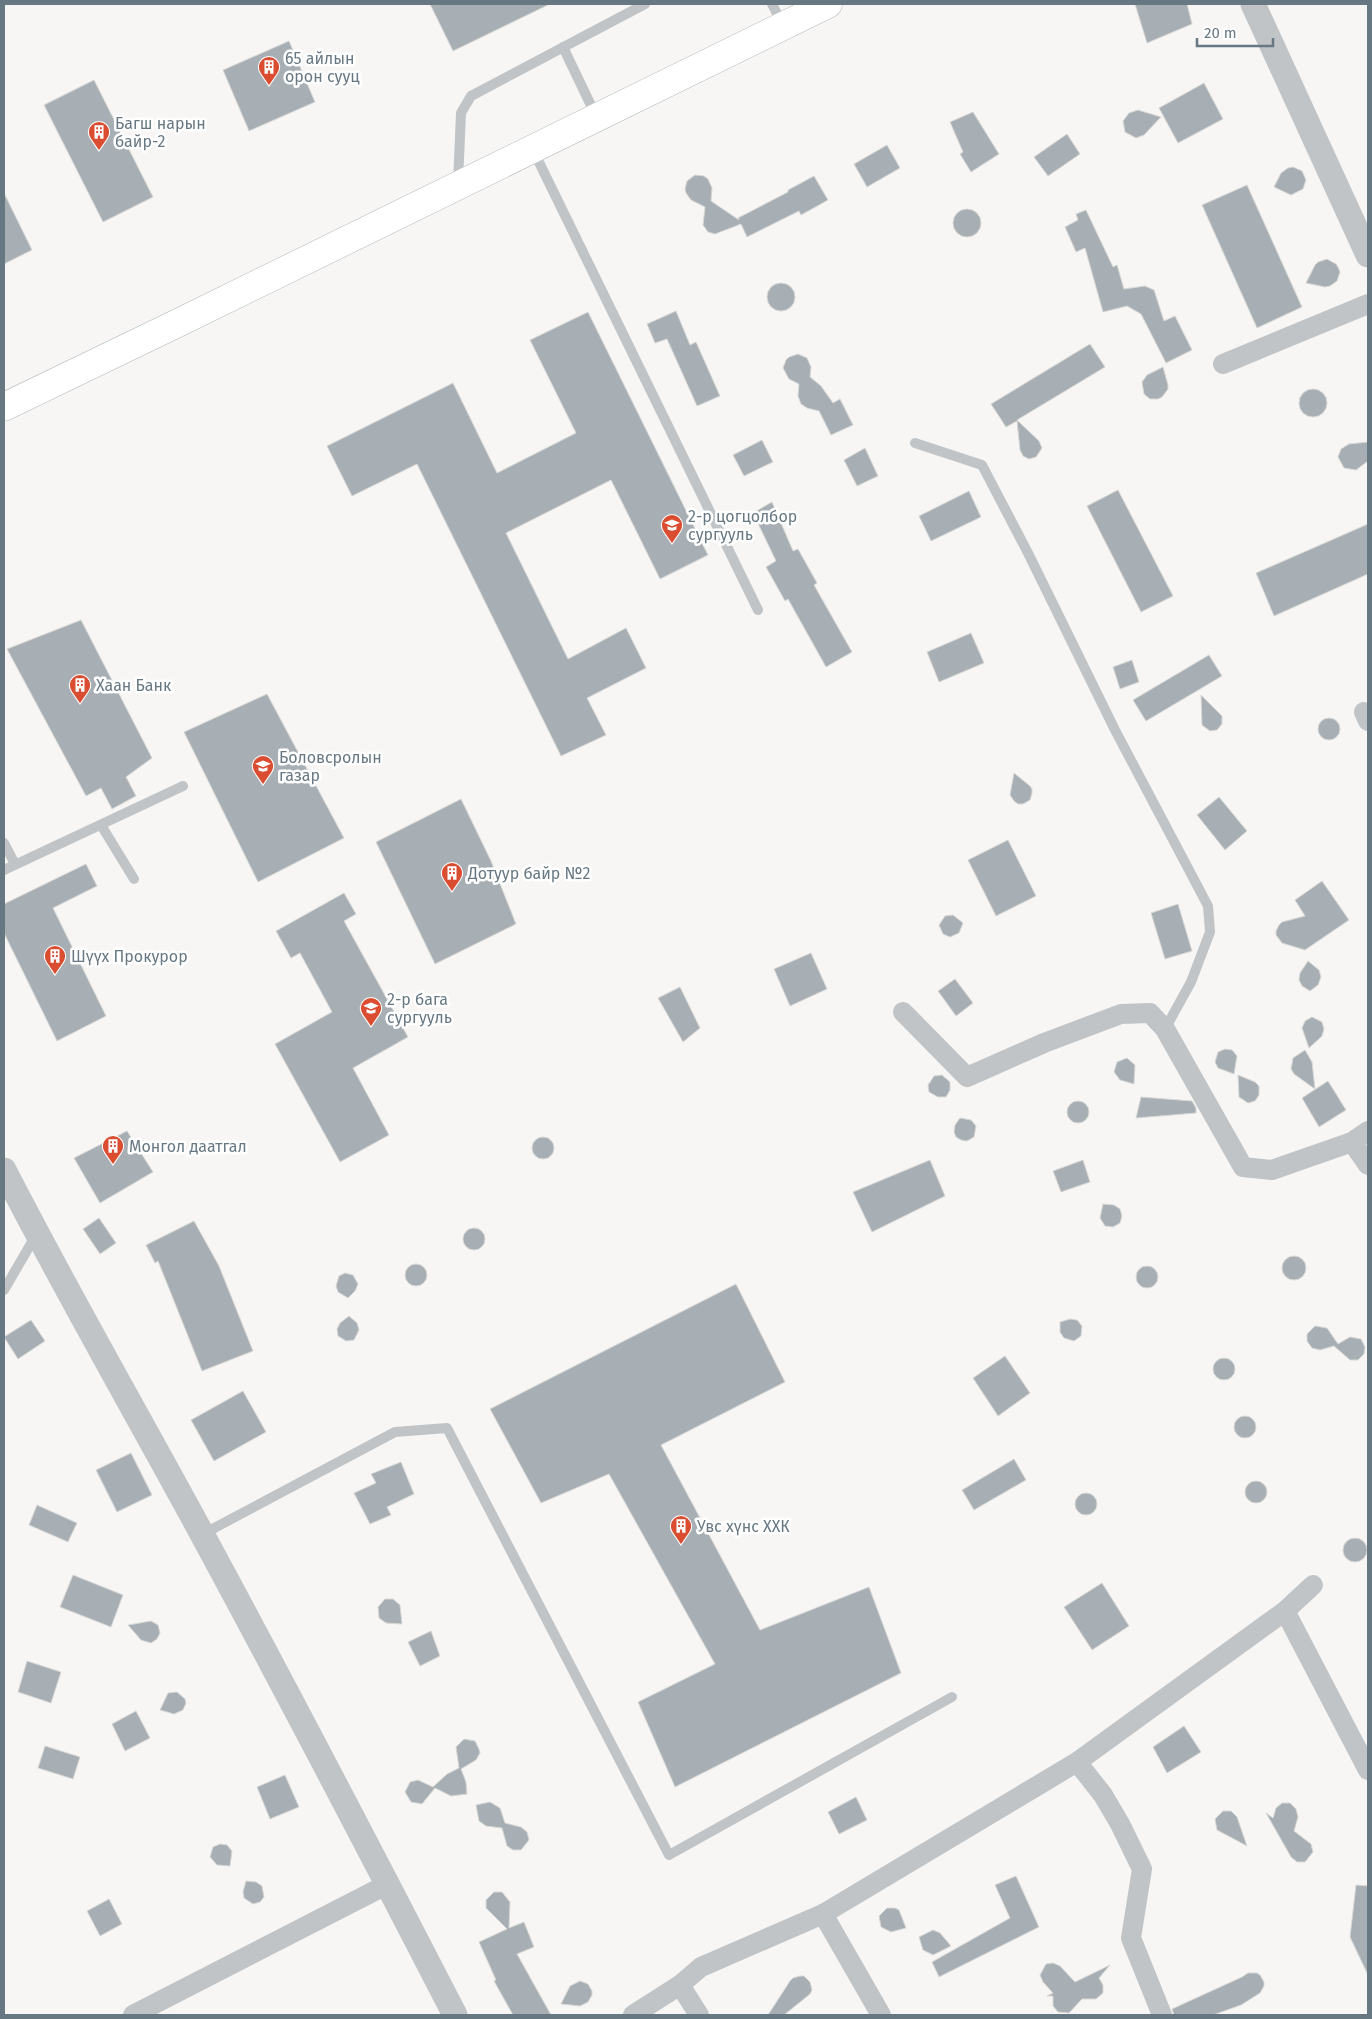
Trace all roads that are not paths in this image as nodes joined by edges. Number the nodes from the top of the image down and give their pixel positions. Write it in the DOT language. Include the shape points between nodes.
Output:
graph roads {
  1 [pos="645,4"];
  2 [pos="828,4"];
  3 [pos="1253,4"];
  4 [pos="778,15"];
  5 [pos="563,47"];
  6 [pos="596,117"];
  7 [pos="532,148"];
  8 [pos="458,185"];
  9 [pos="1368,255"];
  10 [pos="1368,304"];
  11 [pos="1223,364"];
  12 [pos="4,407"];
  13 [pos="915,443"];
  14 [pos="758,610"];
  15 [pos="183,786"];
  16 [pos="101,825"];
  17 [pos="4,843"];
  18 [pos="15,864"];
  19 [pos="4,870"];
  20 [pos="134,879"];
  21 [pos="903,1012"];
  22 [pos="1164,1029"];
  23 [pos="1360,1136"];
  24 [pos="1368,1165"];
  25 [pos="4,1170"];
  26 [pos="37,1234"];
  27 [pos="4,1290"];
  28 [pos="202,1534"];
  29 [pos="1312,1585"];
  30 [pos="1285,1611"];
  31 [pos="952,1697"];
  32 [pos="1077,1762"];
  33 [pos="1368,1770"];
  34 [pos="388,1884"];
  35 [pos="823,1914"];
  36 [pos="680,1985"];
  37 [pos="134,2015"];
  38 [pos="455,2015"];
  39 [pos="633,2015"];
  40 [pos="699,2015"];
  41 [pos="881,2015"];
  42 [pos="1162,2015"];
  1 -- 5 [label="lane"];
  2 -- 4 [label="main road"];
  3 -- 9 [label="street"];
  4 -- 6 [label="main road"];
  5 -- 6 [label="lane"];
  5 -- 8 [label="lane" via="471,96 461,113"];
  6 -- 7 [label="main road"];
  7 -- 8 [label="main road"];
  7 -- 14 [label="lane"];
  8 -- 12 [label="main road"];
  10 -- 11 [label="street"];
  13 -- 22 [label="lane" via="982,465 1208,906 1210,932 1192,982"];
  15 -- 16 [label="lane"];
  16 -- 18 [label="lane"];
  16 -- 20 [label="lane"];
  17 -- 18 [label="lane"];
  18 -- 19 [label="lane"];
  21 -- 22 [label="street" via="967,1077 1121,1014 1150,1013"];
  22 -- 23 [label="street" via="1243,1167 1272,1170"];
  23 -- 24 [label="street"];
  25 -- 26 [label="street"];
  26 -- 27 [label="lane"];
  26 -- 28 [label="street"];
  28 -- 31 [label="lane" via="395,1432 447,1428 669,1855"];
  28 -- 34 [label="street"];
  29 -- 30 [label="street"];
  30 -- 32 [label="street"];
  30 -- 33 [label="street"];
  32 -- 35 [label="street"];
  32 -- 42 [label="street" via="1116,1817 1142,1870 1131,1938"];
  34 -- 37 [label="street"];
  34 -- 38 [label="street"];
  35 -- 36 [label="street" via="701,1967"];
  35 -- 41 [label="street"];
  36 -- 39 [label="street"];
  36 -- 40 [label="street"];
}
